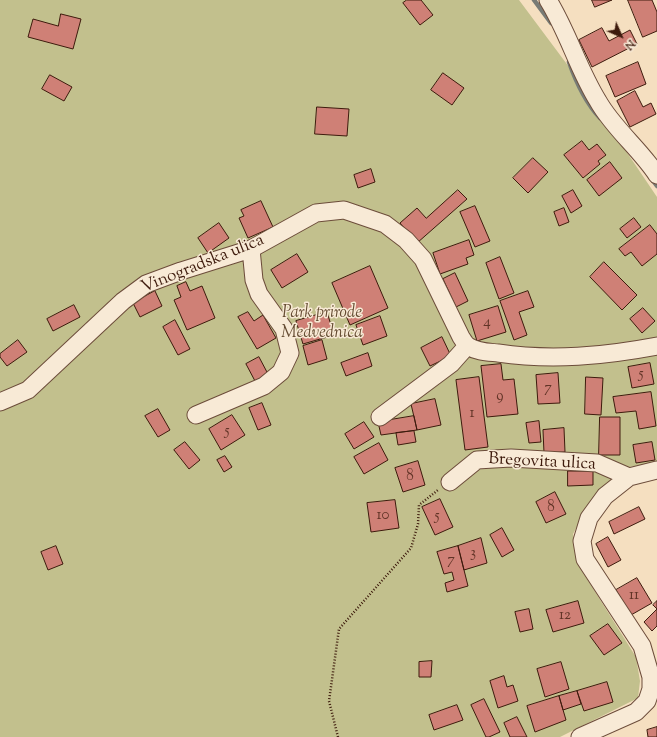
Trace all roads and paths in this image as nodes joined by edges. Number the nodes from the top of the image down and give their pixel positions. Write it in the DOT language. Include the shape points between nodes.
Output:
graph roads {
  1 [pos="548,0"];
  2 [pos="657,175"];
  3 [pos="250,250"];
  4 [pos="467,346"];
  5 [pos="657,346"];
  6 [pos="0,402"];
  7 [pos="196,415"];
  8 [pos="380,417"];
  9 [pos="657,470"];
  10 [pos="629,477"];
  11 [pos="450,482"];
  12 [pos="338,737"];
  13 [pos="580,737"];
  1 -- 2 [label="street" via="558,16 578,65 598,103"];
  3 -- 4 [label="street, Vinogradska ulica" via="316,214 344,210 385,224 406,240 423,259"];
  3 -- 6 [label="street, Vinogradska ulica" via="146,284 123,301 28,390"];
  3 -- 7 [label="street" via="254,280 260,294 284,329 290,353 282,372 264,386"];
  4 -- 5 [label="street" via="476,350 516,356 572,358"];
  4 -- 8 [label="street" via="451,364"];
  9 -- 10 [label="street"];
  10 -- 11 [label="street, Bregovita ulica" via="597,463 511,458 477,460"];
  10 -- 13 [label="street" via="601,501 589,518 582,541 585,559 642,646 651,677 651,689 647,701 636,712"];
  11 -- 12 [label="path" via="419,505 418,524 411,548 340,629 328,701"];
}
